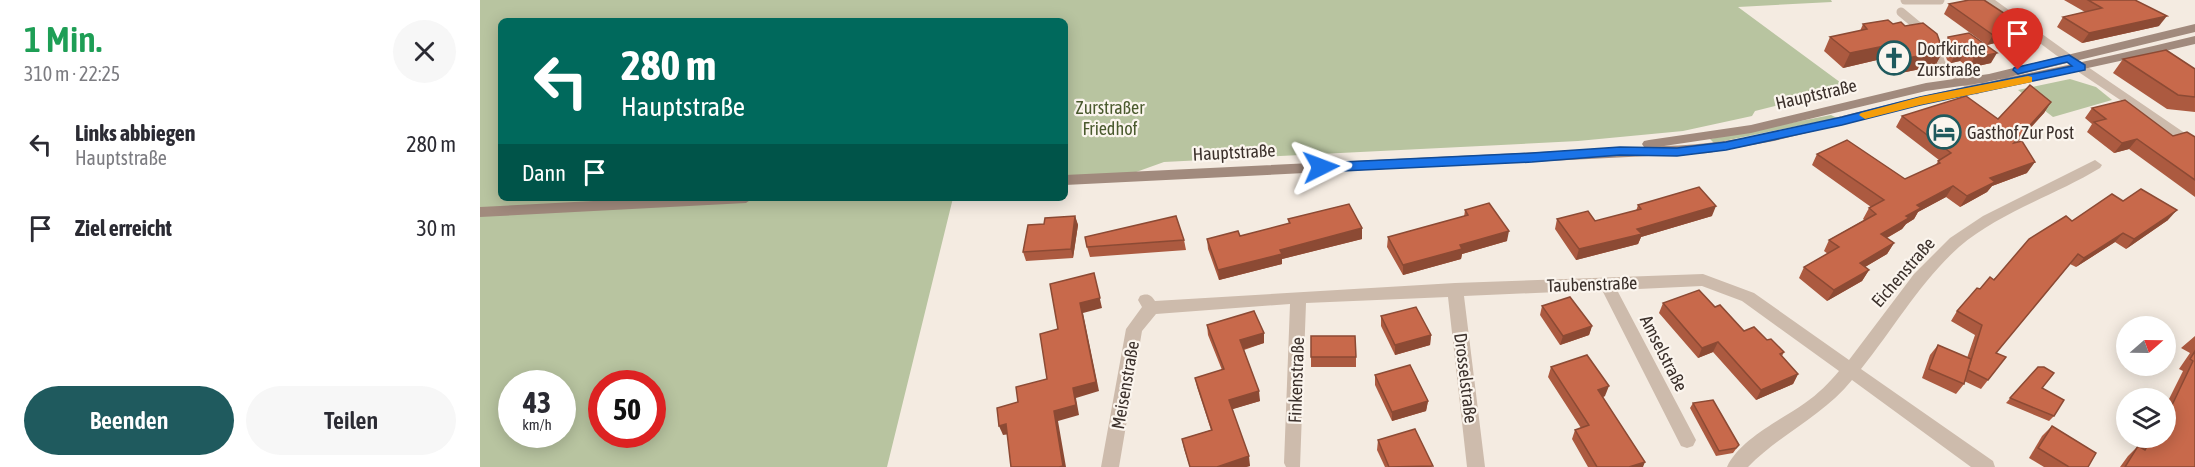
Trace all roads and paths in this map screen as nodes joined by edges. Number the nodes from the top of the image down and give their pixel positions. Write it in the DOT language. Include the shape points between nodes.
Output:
graph roads {
  1 [pos="1905,0"];
  2 [pos="1940,0"];
  3 [pos="1988,0"];
  4 [pos="1901,12"];
  5 [pos="2195,28"];
  6 [pos="2195,40"];
  7 [pos="2069,58"];
  8 [pos="2081,68"];
  9 [pos="1964,81"];
  10 [pos="1976,90"];
  11 [pos="2195,146"];
  12 [pos="1620,151"];
  13 [pos="2095,165"];
  14 [pos="1068,180"];
  15 [pos="689,201"];
  16 [pos="480,212"];
  17 [pos="1606,283"];
  18 [pos="1455,289"];
  19 [pos="1298,297"];
  20 [pos="1148,304"];
  21 [pos="1850,369"];
  22 [pos="1687,440"];
  23 [pos="1293,463"];
  24 [pos="1110,467"];
  25 [pos="1476,467"];
  26 [pos="1736,467"];
  27 [pos="1986,467"];
  1 -- 2 [label="lane"];
  3 -- 7 [label="street"];
  4 -- 9 [label="lane" via="1933,38 1941,64"];
  5 -- 7 [label="main road, Hauptstraße"];
  6 -- 8 [label="main road, Hauptstraße"];
  7 -- 8 [label="street"];
  7 -- 9 [label="main road, Hauptstraße"];
  8 -- 10 [label="main road, Hauptstraße"];
  8 -- 11 [label="street"];
  9 -- 10 [label="lane"];
  9 -- 12 [label="main road, Hauptstraße" via="1750,129"];
  10 -- 12 [label="main road, Hauptstraße" via="1726,146 1677,152"];
  12 -- 14 [label="main road, Hauptstraße"];
  13 -- 21 [label="street, Eichenstraße" via="1975,227 1956,242 1911,287"];
  15 -- 16 [label="main road"];
  17 -- 18 [label="street, Taubenstraße"];
  17 -- 21 [label="street, Taubenstraße" via="1703,280 1748,297"];
  17 -- 22 [label="street, Amselstraße"];
  18 -- 19 [label="street, Taubenstraße"];
  18 -- 25 [label="street, Drosselstraße"];
  19 -- 20 [label="street, Taubenstraße"];
  19 -- 23 [label="street, Finkenstraße"];
  20 -- 24 [label="street, Meisenstraße" via="1134,329"];
  21 -- 26 [label="street, Eichenstraße" via="1825,398 1767,437"];
  21 -- 27 [label="street, Taubenstraße"];
}
